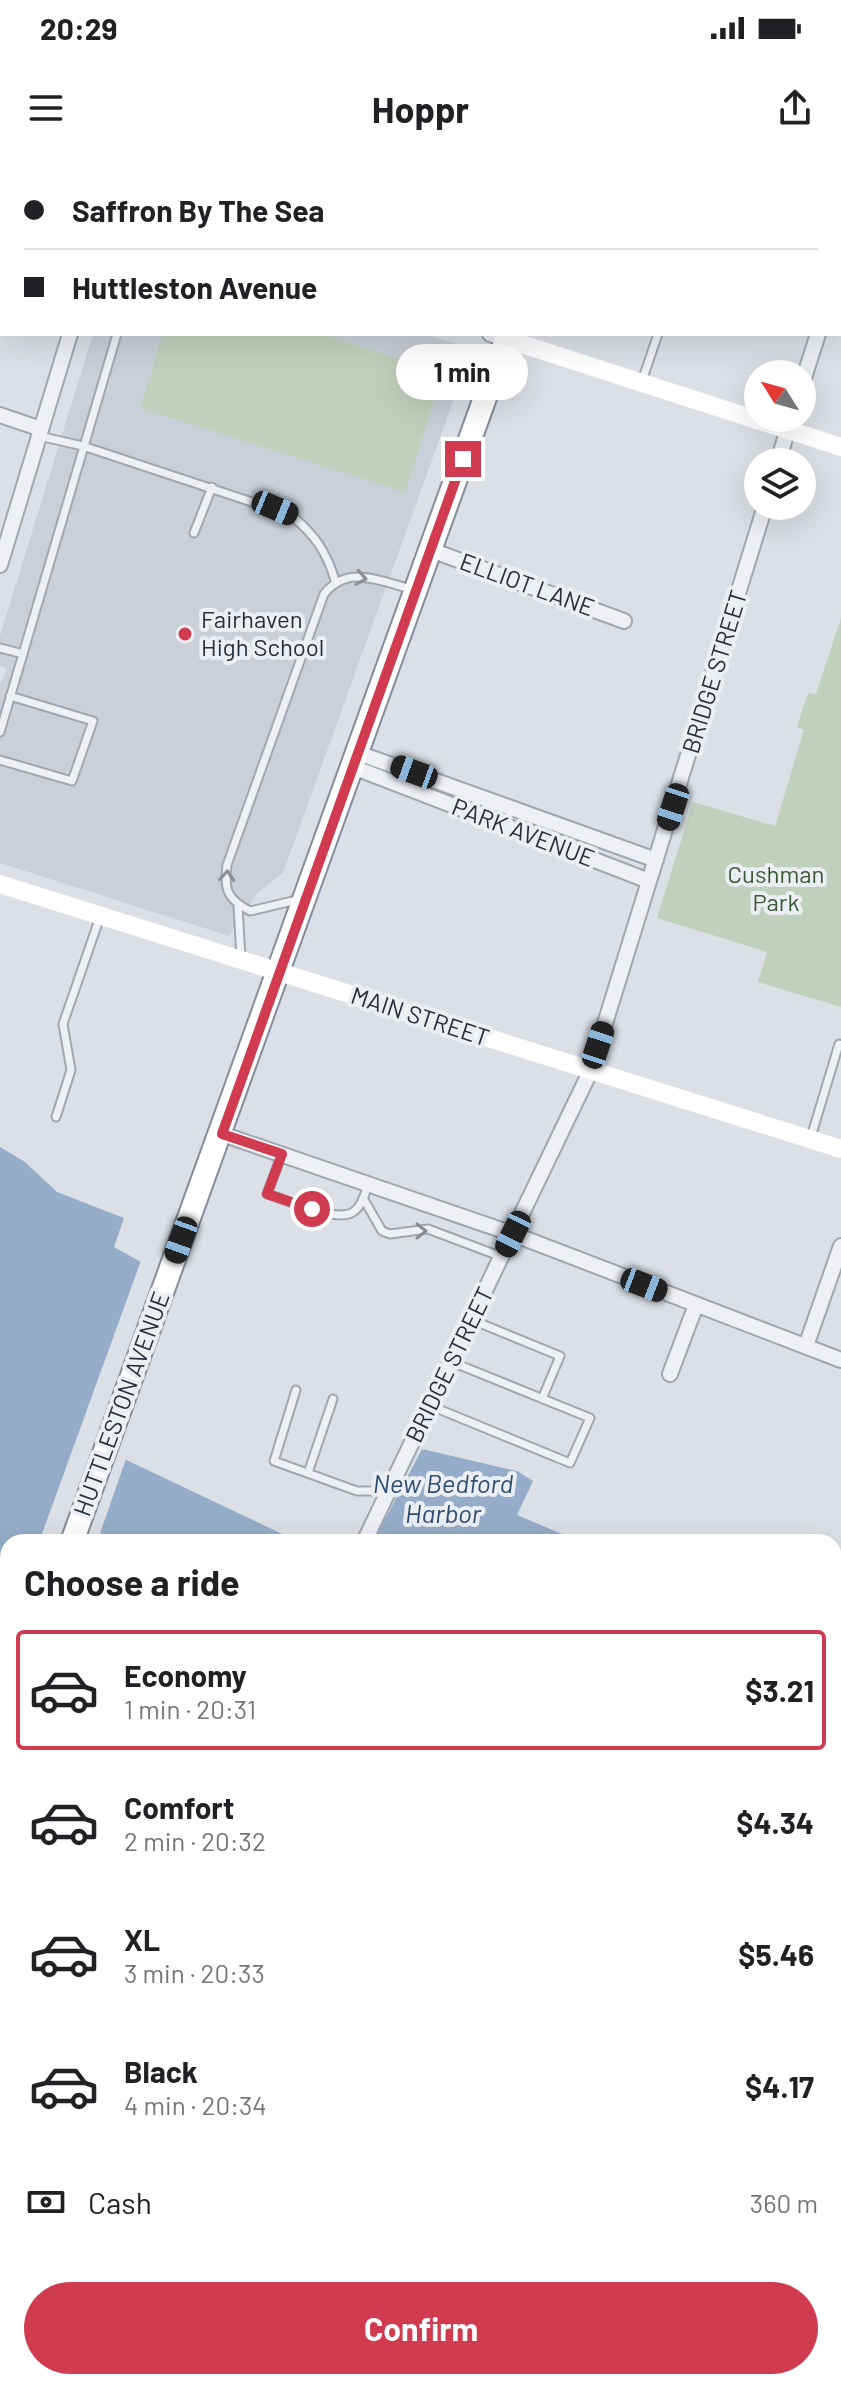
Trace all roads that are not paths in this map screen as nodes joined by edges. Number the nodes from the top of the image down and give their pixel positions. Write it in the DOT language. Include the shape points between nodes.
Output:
graph roads {
  1 [pos="69,336"];
  2 [pos="116,336"];
  3 [pos="502,336"];
  4 [pos="657,336"];
  5 [pos="817,336"];
  6 [pos="810,360"];
  7 [pos="641,384"];
  8 [pos="744,412"];
  9 [pos="0,415"];
  10 [pos="807,432"];
  11 [pos="40,433"];
  12 [pos="83,446"];
  13 [pos="841,447"];
  14 [pos="212,487"];
  15 [pos="761,520"];
  16 [pos="194,533"];
  17 [pos="431,550"];
  18 [pos="0,565"];
  19 [pos="335,580"];
  20 [pos="416,590"];
  21 [pos="624,621"];
  22 [pos="0,648"];
  23 [pos="23,654"];
  24 [pos="10,696"];
  25 [pos="0,732"];
  26 [pos="0,760"];
  27 [pos="356,760"];
  28 [pos="656,860"];
  29 [pos="649,881"];
  30 [pos="0,884"];
  31 [pos="307,897"];
  32 [pos="238,905"];
  33 [pos="100,917"];
  34 [pos="241,961"];
  35 [pos="280,973"];
  36 [pos="839,1044"];
  37 [pos="590,1072"];
  38 [pos="56,1117"];
  39 [pos="222,1134"];
  40 [pos="810,1139"];
  41 [pos="841,1149"];
  42 [pos="282,1154"];
  43 [pos="366,1191"];
  44 [pos="513,1234"];
  45 [pos="841,1246"];
  46 [pos="502,1257"];
  47 [pos="696,1305"];
  48 [pos="472,1320"];
  49 [pos="806,1346"];
  50 [pos="841,1360"];
  51 [pos="452,1362"];
  52 [pos="670,1374"];
  53 [pos="296,1390"];
  54 [pos="333,1399"];
  55 [pos="542,1399"];
  56 [pos="431,1406"];
  57 [pos="308,1473"];
  58 [pos="395,1479"];
  59 [pos="75,1534"];
  60 [pos="368,1534"];
  1 -- 11 [label="street"];
  2 -- 12 [label="lane"];
  3 -- 7 [label="main road"];
  3 -- 17 [label="highway"];
  4 -- 7 [label="lane"];
  5 -- 6 [label="street"];
  7 -- 8 [label="main road"];
  9 -- 11 [label="street"];
  10 -- 13 [label="main road"];
  11 -- 12 [label="lane"];
  11 -- 18 [label="street"];
  12 -- 14 [label="lane"];
  12 -- 23 [label="lane"];
  14 -- 16 [label="lane"];
  14 -- 19 [label="lane" via="291,515 314,534"];
  15 -- 28 [label="street, BRIDGE STREET"];
  17 -- 20 [label="highway"];
  17 -- 21 [label="street, ELLIOT LANE"];
  19 -- 20 [label="lane, one-way" via="351,575"];
  32 -- 19 [label="lane, one-way" via="225,887 227,865 324,594"];
  20 -- 27 [label="highway"];
  22 -- 23 [label="lane"];
  23 -- 24 [label="lane"];
  24 -- 25 [label="lane"];
  24 -- 26 [label="lane" via="93,721 72,781"];
  27 -- 28 [label="street"];
  27 -- 29 [label="street, PARK AVENUE"];
  27 -- 31 [label="highway"];
  28 -- 29 [label="street, BRIDGE STREET"];
  29 -- 37 [label="street, BRIDGE STREET"];
  30 -- 33 [label="main road, MAIN STREET"];
  31 -- 32 [label="lane" via="264,910"];
  31 -- 35 [label="highway"];
  32 -- 34 [label="lane"];
  33 -- 34 [label="main road, MAIN STREET"];
  33 -- 38 [label="lane" via="63,1024 71,1070"];
  34 -- 35 [label="main road, MAIN STREET"];
  35 -- 37 [label="main road, MAIN STREET"];
  35 -- 39 [label="highway, HUTTLESTON AVENUE"];
  36 -- 40 [label="lane"];
  37 -- 40 [label="main road, MAIN STREET"];
  37 -- 44 [label="street, BRIDGE STREET"];
  39 -- 42 [label="street"];
  39 -- 59 [label="highway, HUTTLESTON AVENUE"];
  40 -- 41 [label="main road, MAIN STREET"];
  42 -- 43 [label="street"];
  42 -- 43 [label="lane" via="267,1194 335,1216 351,1214"];
  43 -- 44 [label="street"];
  43 -- 46 [label="lane, one-way" via="382,1231 428,1229"];
  44 -- 46 [label="street, BRIDGE STREET"];
  44 -- 47 [label="street"];
  45 -- 49 [label="street"];
  46 -- 48 [label="street, BRIDGE STREET"];
  47 -- 49 [label="street"];
  47 -- 52 [label="street"];
  48 -- 51 [label="street, BRIDGE STREET"];
  48 -- 55 [label="lane" via="560,1356"];
  49 -- 50 [label="street"];
  51 -- 55 [label="lane"];
  51 -- 56 [label="street, BRIDGE STREET"];
  53 -- 57 [label="lane" via="274,1461"];
  54 -- 57 [label="lane"];
  55 -- 56 [label="lane" via="590,1418 570,1463"];
  56 -- 58 [label="street, BRIDGE STREET"];
  57 -- 58 [label="lane" via="357,1491 374,1491"];
  58 -- 60 [label="street, BRIDGE STREET"];
}
